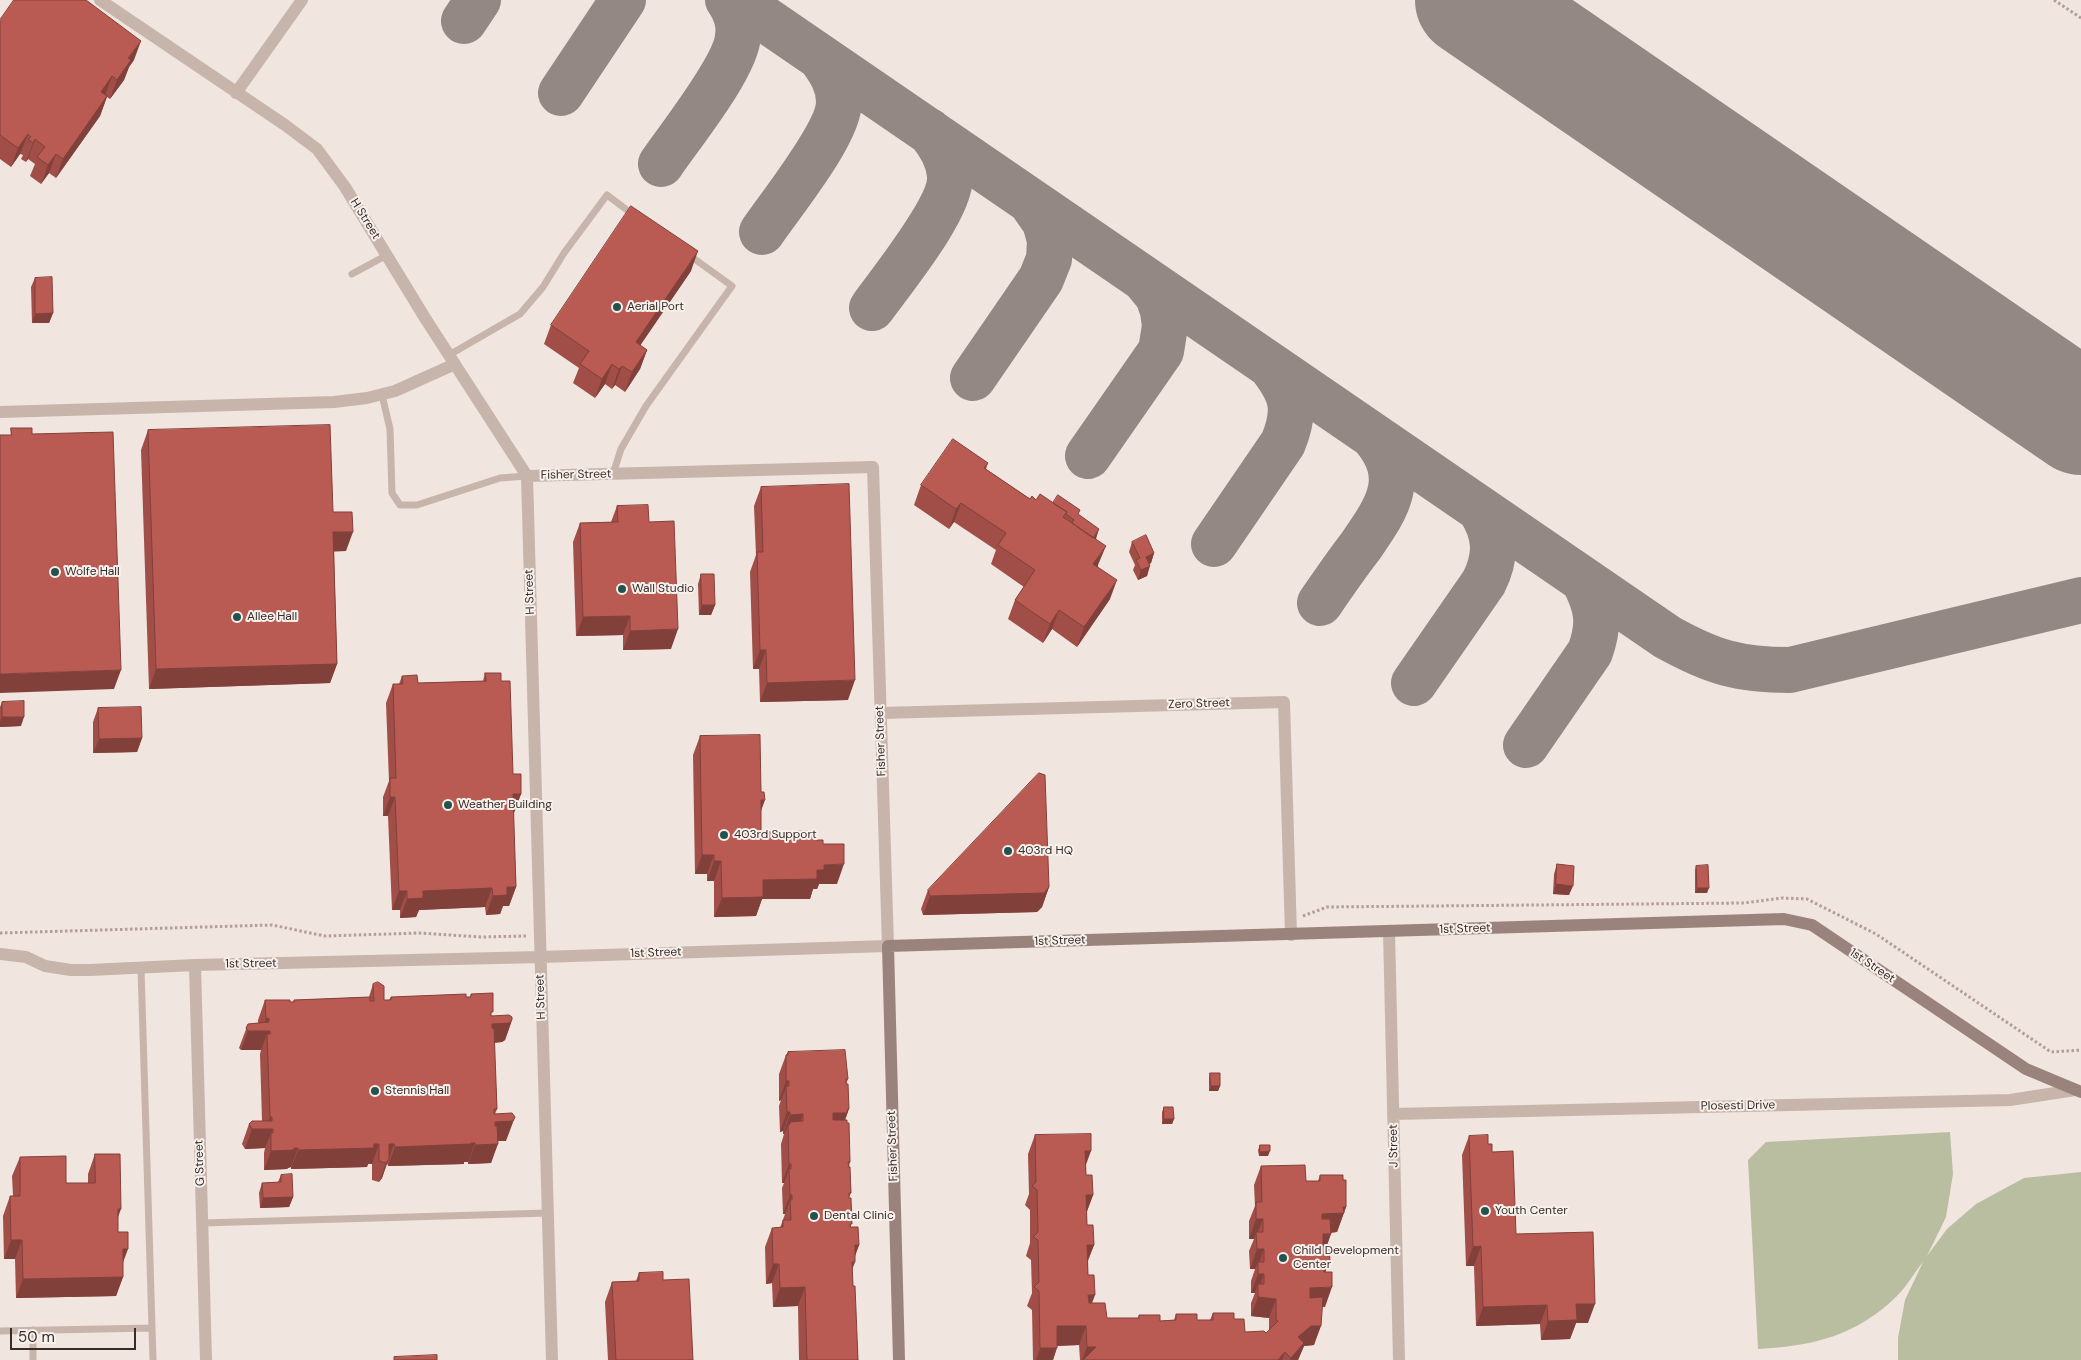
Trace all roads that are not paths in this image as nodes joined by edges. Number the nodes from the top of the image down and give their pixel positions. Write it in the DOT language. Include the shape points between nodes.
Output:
graph roads {
  1 [pos="100,0"];
  2 [pos="302,0"];
  3 [pos="236,93"];
  4 [pos="638,218"];
  5 [pos="685,252"];
  6 [pos="387,255"];
  7 [pos="352,274"];
  8 [pos="452,360"];
  9 [pos="382,395"];
  10 [pos="0,412"];
  11 [pos="613,474"];
  12 [pos="527,476"];
  13 [pos="880,713"];
  14 [pos="1389,931"];
  15 [pos="1291,935"];
  16 [pos="888,946"];
  17 [pos="0,954"];
  18 [pos="540,958"];
  19 [pos="195,965"];
  20 [pos="141,968"];
  21 [pos="2078,1091"];
  22 [pos="1393,1114"];
  23 [pos="548,1213"];
  24 [pos="202,1223"];
  25 [pos="152,1328"];
  26 [pos="33,1330"];
  27 [pos="0,1331"];
  28 [pos="34,1360"];
  29 [pos="153,1360"];
  30 [pos="206,1360"];
  31 [pos="552,1360"];
  32 [pos="899,1360"];
  33 [pos="1399,1360"];
  1 -- 3 [label="street, H Street"];
  2 -- 3 [label="street"];
  3 -- 6 [label="street, H Street" via="317,149"];
  4 -- 8 [label="lane" via="606,195 543,287 520,314"];
  5 -- 11 [label="lane" via="732,286 646,406 620,449"];
  6 -- 7 [label="lane"];
  6 -- 8 [label="street, H Street"];
  8 -- 9 [label="street" via="402,388"];
  8 -- 12 [label="street, H Street"];
  9 -- 10 [label="street" via="334,402"];
  9 -- 12 [label="lane" via="390,429 392,493 400,505 417,505 500,478"];
  11 -- 12 [label="street, Fisher Street"];
  11 -- 13 [label="street, Fisher Street" via="873,467"];
  12 -- 18 [label="street, H Street"];
  13 -- 15 [label="street, Zero Street" via="1284,702"];
  13 -- 16 [label="street, Fisher Street"];
  14 -- 15 [label="street, 1st Street"];
  14 -- 21 [label="street, 1st Street" via="1784,919 1812,925 2026,1069"];
  14 -- 22 [label="street, J Street"];
  15 -- 16 [label="street, 1st Street"];
  16 -- 18 [label="street, 1st Street"];
  16 -- 32 [label="street, Fisher Street"];
  17 -- 20 [label="street, 1st Street" via="26,957 45,966 71,970"];
  18 -- 19 [label="street, 1st Street"];
  18 -- 23 [label="street, H Street"];
  19 -- 20 [label="street, 1st Street"];
  19 -- 24 [label="street, G Street"];
  20 -- 25 [label="lane"];
  21 -- 22 [label="street, Plosesti Drive" via="2010,1100"];
  22 -- 33 [label="street, J Street"];
  23 -- 24 [label="lane"];
  23 -- 31 [label="street, H Street"];
  24 -- 30 [label="street, G Street"];
  25 -- 26 [label="lane"];
  25 -- 29 [label="lane"];
  26 -- 27 [label="lane"];
  26 -- 28 [label="lane"];
}
